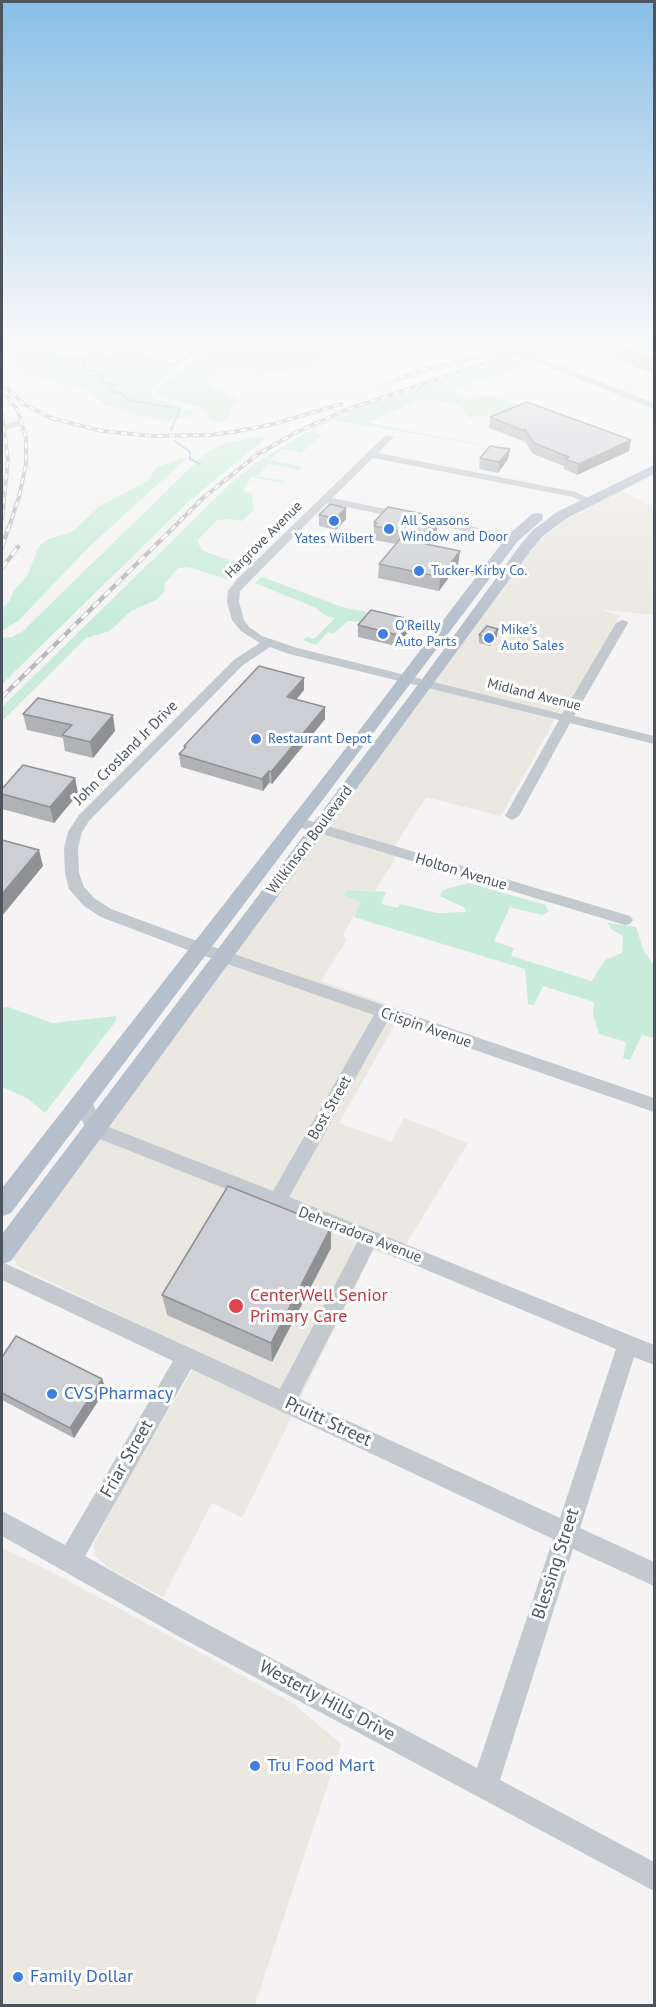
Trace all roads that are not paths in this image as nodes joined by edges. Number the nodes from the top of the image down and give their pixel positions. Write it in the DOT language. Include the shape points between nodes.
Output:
graph roads {
  1 [pos="387,439"];
  2 [pos="372,455"];
  3 [pos="654,459"];
  4 [pos="654,469"];
  5 [pos="582,498"];
  6 [pos="326,500"];
  7 [pos="513,538"];
  8 [pos="622,623"];
  9 [pos="268,643"];
  10 [pos="407,681"];
  11 [pos="426,685"];
  12 [pos="566,718"];
  13 [pos="654,740"];
  14 [pos="512,816"];
  15 [pos="297,822"];
  16 [pos="318,829"];
  17 [pos="625,920"];
  18 [pos="199,948"];
  19 [pos="222,956"];
  20 [pos="384,1013"];
  21 [pos="84,1100"];
  22 [pos="654,1105"];
  23 [pos="93,1129"];
  24 [pos="276,1202"];
  25 [pos="2,1206"];
  26 [pos="370,1237"];
  27 [pos="2,1252"];
  28 [pos="2,1271"];
  29 [pos="628,1343"];
  30 [pos="654,1354"];
  31 [pos="186,1358"];
  32 [pos="285,1402"];
  33 [pos="2,1523"];
  34 [pos="566,1533"];
  35 [pos="69,1562"];
  36 [pos="654,1574"];
  37 [pos="485,1785"];
  38 [pos="654,1877"];
  1 -- 2 [label="street, Hargrove Avenue"];
  2 -- 5 [label="street"];
  2 -- 6 [label="street, Hargrove Avenue"];
  3 -- 5 [label="main road, Wilkinson Boulevard"];
  4 -- 5 [label="main road, Wilkinson Boulevard"];
  5 -- 7 [label="main road, Wilkinson Boulevard" via="536,518"];
  5 -- 11 [label="main road, Wilkinson Boulevard" via="526,547"];
  6 -- 7 [label="street"];
  6 -- 9 [label="street, Hargrove Avenue" via="234,591 238,620"];
  7 -- 10 [label="main road, Wilkinson Boulevard"];
  8 -- 12 [label="street"];
  9 -- 10 [label="street, Hargrove Avenue"];
  9 -- 18 [label="street, John Crosland Jr Drive" via="239,662 90,812 75,832 70,848 77,889 89,902 106,913"];
  10 -- 11 [label="street, Midland Avenue"];
  10 -- 15 [label="main road, Wilkinson Boulevard"];
  11 -- 12 [label="street, Midland Avenue"];
  11 -- 16 [label="main road, Wilkinson Boulevard"];
  12 -- 13 [label="street, Midland Avenue"];
  12 -- 14 [label="street"];
  15 -- 16 [label="street, Holton Avenue"];
  15 -- 18 [label="main road, Wilkinson Boulevard"];
  16 -- 17 [label="street, Holton Avenue"];
  16 -- 19 [label="main road, Wilkinson Boulevard"];
  18 -- 19 [label="street, Crispin Avenue"];
  18 -- 21 [label="main road, Wilkinson Boulevard"];
  19 -- 20 [label="street, Crispin Avenue"];
  19 -- 23 [label="main road, Wilkinson Boulevard"];
  20 -- 22 [label="street, Crispin Avenue"];
  20 -- 24 [label="street, Bost Street"];
  21 -- 23 [label="street"];
  21 -- 25 [label="main road, Wilkinson Boulevard"];
  23 -- 24 [label="street, Deherradora Avenue"];
  23 -- 27 [label="main road, Wilkinson Boulevard"];
  24 -- 26 [label="street, Deherradora Avenue"];
  26 -- 29 [label="street, Deherradora Avenue"];
  26 -- 32 [label="street"];
  28 -- 31 [label="street, Pruitt Street"];
  29 -- 30 [label="street, Deherradora Avenue"];
  29 -- 34 [label="street, Blessing Street"];
  31 -- 32 [label="street, Pruitt Street"];
  31 -- 35 [label="street, Friar Street"];
  32 -- 34 [label="street, Pruitt Street"];
  33 -- 35 [label="street, Westerly Hills Drive"];
  34 -- 36 [label="street, Pruitt Street"];
  34 -- 37 [label="street, Blessing Street"];
  35 -- 37 [label="street, Westerly Hills Drive"];
  37 -- 38 [label="street, Westerly Hills Drive"];
}
